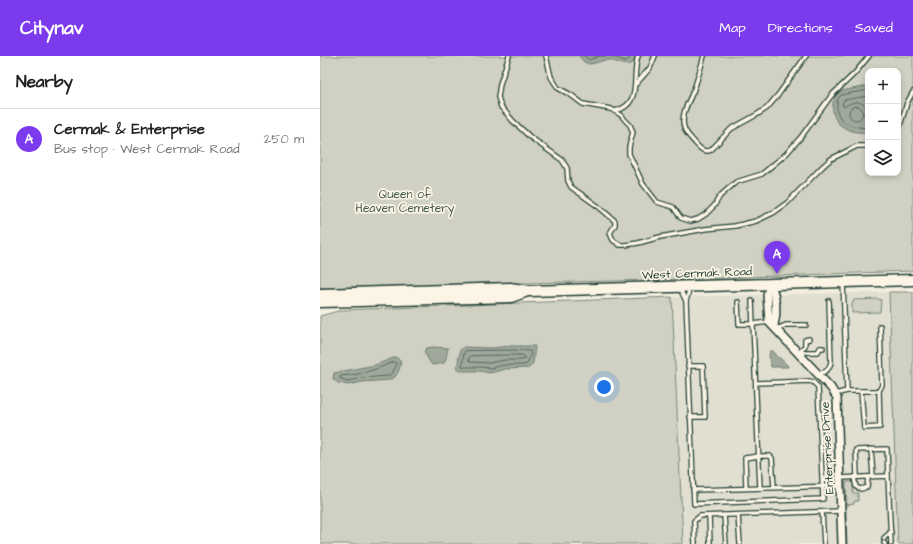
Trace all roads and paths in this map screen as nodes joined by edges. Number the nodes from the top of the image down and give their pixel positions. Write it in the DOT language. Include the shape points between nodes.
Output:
graph roads {
  1 [pos="509,56"];
  2 [pos="546,56"];
  3 [pos="638,56"];
  4 [pos="655,56"];
  5 [pos="704,56"];
  6 [pos="806,56"];
  7 [pos="868,56"];
  8 [pos="635,85"];
  9 [pos="913,92"];
  10 [pos="615,111"];
  11 [pos="901,122"];
  12 [pos="865,146"];
  13 [pos="913,280"];
  14 [pos="843,282"];
  15 [pos="771,284"];
  16 [pos="690,286"];
  17 [pos="678,287"];
  18 [pos="529,291"];
  19 [pos="320,294"];
  20 [pos="686,301"];
  21 [pos="752,301"];
  22 [pos="829,301"];
  23 [pos="320,302"];
  24 [pos="738,302"];
  25 [pos="753,324"];
  26 [pos="806,325"];
  27 [pos="773,326"];
  28 [pos="880,326"];
  29 [pos="809,339"];
  30 [pos="823,348"];
  31 [pos="798,352"];
  32 [pos="688,366"];
  33 [pos="818,374"];
  34 [pos="756,383"];
  35 [pos="848,391"];
  36 [pos="861,391"];
  37 [pos="879,391"];
  38 [pos="835,394"];
  39 [pos="690,417"];
  40 [pos="871,449"];
  41 [pos="759,456"];
  42 [pos="873,476"];
  43 [pos="888,476"];
  44 [pos="856,477"];
  45 [pos="868,477"];
  46 [pos="840,478"];
  47 [pos="822,486"];
  48 [pos="840,486"];
  49 [pos="746,488"];
  50 [pos="760,488"];
  51 [pos="774,488"];
  52 [pos="693,490"];
  53 [pos="841,511"];
  54 [pos="822,512"];
  55 [pos="738,515"];
  56 [pos="709,516"];
  57 [pos="724,516"];
  58 [pos="891,532"];
  59 [pos="884,542"];
  60 [pos="695,544"];
  61 [pos="710,544"];
  62 [pos="726,544"];
  63 [pos="740,544"];
  64 [pos="824,544"];
  65 [pos="842,544"];
  66 [pos="891,544"];
  1 -- 12 [label="lane" via="498,92 501,107 530,137 562,160 567,168 571,187 615,221 610,233 613,240 620,245 741,225 765,218 788,202 826,162 852,148"];
  2 -- 10 [label="lane" via="551,77 558,88 583,104"];
  3 -- 8 [label="lane"];
  4 -- 8 [label="lane" via="647,72"];
  5 -- 6 [label="lane" via="683,122 695,143 707,151 731,129 767,108"];
  7 -- 10 [label="lane" via="855,73 831,96 786,154 762,174 731,186 706,214 694,220 682,218 672,207 654,200 640,179 629,154 632,129"];
  8 -- 10 [label="lane" via="630,104"];
  9 -- 11 [label="lane"];
  13 -- 14 [label="main road, West Cermak Road"];
  14 -- 15 [label="main road, West Cermak Road"];
  14 -- 35 [label="lane"];
  15 -- 16 [label="main road, West Cermak Road"];
  15 -- 27 [label="street" via="775,294 776,320"];
  16 -- 17 [label="main road, West Cermak Road"];
  16 -- 20 [label="lane"];
  17 -- 18 [label="main road, West Cermak Road"];
  17 -- 20 [label="lane"];
  18 -- 19 [label="main road, West Cermak Road" via="510,288"];
  18 -- 23 [label="main road, West Cermak Road" via="511,296"];
  20 -- 32 [label="lane"];
  21 -- 25 [label="lane"];
  22 -- 33 [label="lane" via="831,362 826,372"];
  24 -- 25 [label="lane" via="739,324"];
  25 -- 27 [label="lane"];
  25 -- 34 [label="lane"];
  26 -- 27 [label="lane"];
  27 -- 31 [label="street, Enterprise Drive"];
  28 -- 37 [label="lane" via="882,385"];
  29 -- 31 [label="lane" via="805,340 805,346"];
  30 -- 31 [label="lane" via="818,352"];
  31 -- 33 [label="street, Enterprise Drive"];
  32 -- 39 [label="lane"];
  32 -- 39 [label="lane" via="702,366 705,417"];
  33 -- 38 [label="street, Enterprise Drive"];
  34 -- 41 [label="lane"];
  34 -- 47 [label="lane" via="810,381 816,385"];
  35 -- 36 [label="lane"];
  35 -- 38 [label="lane"];
  36 -- 37 [label="lane"];
  36 -- 37 [label="lane" via="864,428 880,427"];
  38 -- 46 [label="street, Enterprise Drive"];
  39 -- 52 [label="lane"];
  40 -- 42 [label="lane"];
  40 -- 43 [label="lane" via="887,449"];
  40 -- 44 [label="lane" via="856,450"];
  41 -- 49 [label="lane" via="745,458"];
  41 -- 50 [label="lane"];
  41 -- 51 [label="lane" via="772,458"];
  42 -- 43 [label="lane"];
  42 -- 45 [label="lane"];
  43 -- 58 [label="lane"];
  44 -- 45 [label="lane"];
  44 -- 45 [label="lane" via="856,487 861,489 867,487"];
  44 -- 46 [label="lane"];
  46 -- 48 [label="street, Enterprise Drive"];
  47 -- 48 [label="lane"];
  47 -- 51 [label="lane"];
  47 -- 52 [label="lane" via="823,499 694,504"];
  48 -- 53 [label="street, Enterprise Drive"];
  49 -- 50 [label="lane"];
  49 -- 52 [label="lane"];
  50 -- 51 [label="lane"];
  53 -- 54 [label="lane"];
  53 -- 65 [label="street, Enterprise Drive"];
  54 -- 55 [label="lane"];
  54 -- 64 [label="lane"];
  55 -- 57 [label="lane"];
  55 -- 63 [label="lane"];
  56 -- 57 [label="lane"];
  56 -- 60 [label="lane" via="700,516 694,521"];
  56 -- 61 [label="lane"];
  57 -- 62 [label="lane"];
  58 -- 59 [label="lane" via="884,538"];
  58 -- 66 [label="lane"];
}
